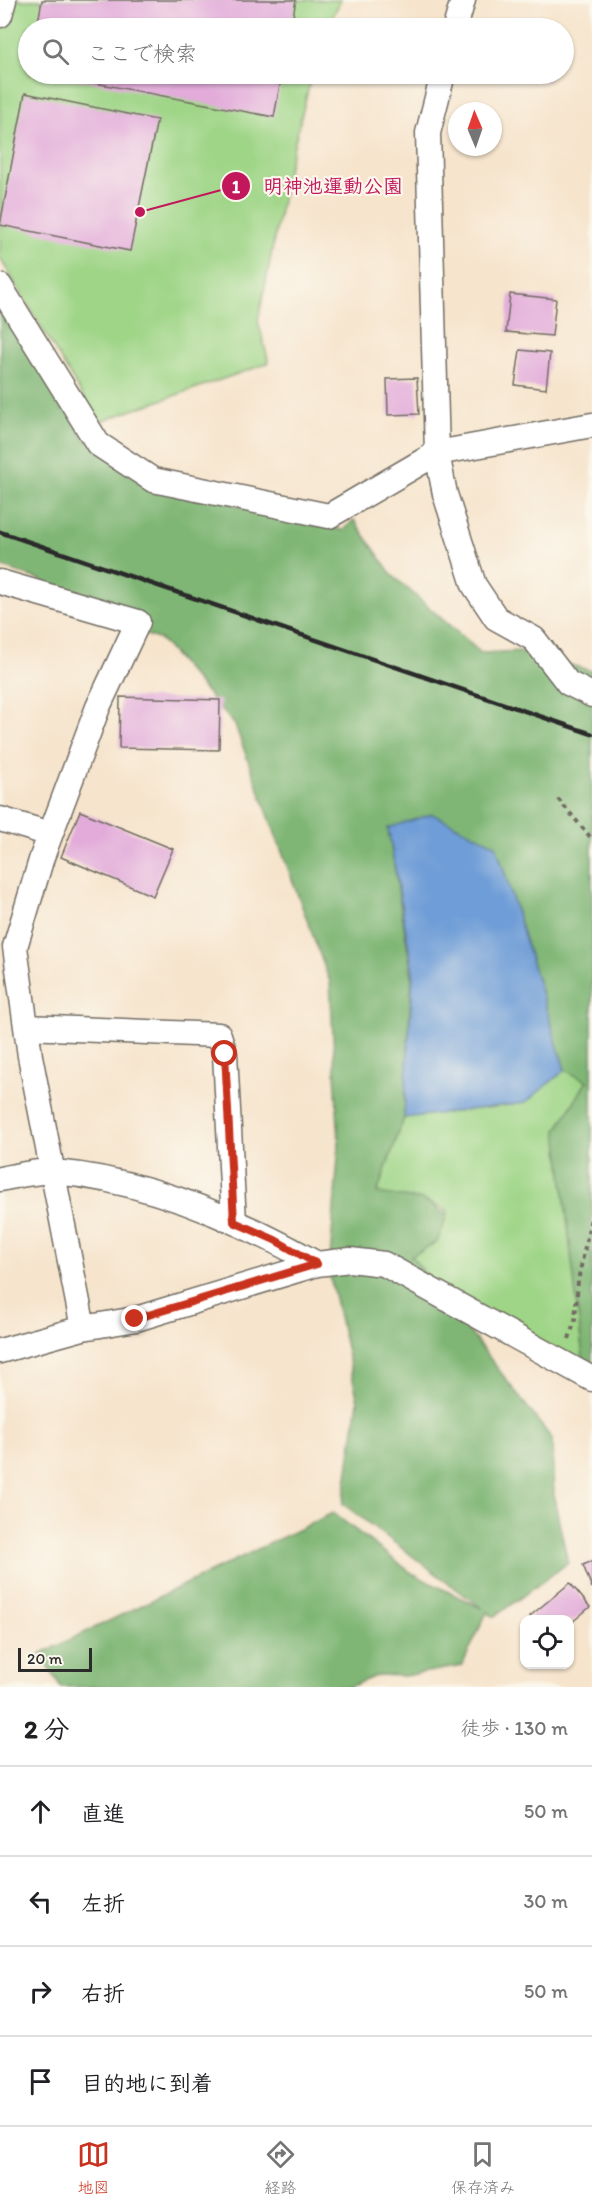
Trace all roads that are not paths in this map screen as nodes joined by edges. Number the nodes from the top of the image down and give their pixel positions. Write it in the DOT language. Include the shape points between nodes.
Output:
graph roads {
  1 [pos="4,0"];
  2 [pos="463,0"];
  3 [pos="0,15"];
  4 [pos="458,18"];
  5 [pos="440,84"];
  6 [pos="0,285"];
  7 [pos="592,425"];
  8 [pos="436,453"];
  9 [pos="0,582"];
  10 [pos="592,695"];
  11 [pos="0,819"];
  12 [pos="50,834"];
  13 [pos="27,1027"];
  14 [pos="53,1172"];
  15 [pos="0,1179"];
  16 [pos="234,1222"];
  17 [pos="317,1264"];
  18 [pos="83,1328"];
  19 [pos="0,1351"];
  20 [pos="592,1379"];
  1 -- 3 [label="street"];
  2 -- 4 [label="street"];
  5 -- 8 [label="street" via="428,133"];
  6 -- 8 [label="street" via="98,444 153,480 328,516"];
  7 -- 8 [label="street"];
  8 -- 10 [label="street" via="474,585 496,618 534,639 568,683"];
  9 -- 12 [label="street" via="138,622 98,707"];
  11 -- 12 [label="street"];
  12 -- 13 [label="street" via="15,947"];
  13 -- 14 [label="street"];
  13 -- 16 [label="street" via="219,1035 225,1054"];
  14 -- 15 [label="street"];
  14 -- 16 [label="street" via="118,1183 196,1206"];
  14 -- 18 [label="street"];
  16 -- 17 [label="street"];
  17 -- 18 [label="street" via="135,1319"];
  17 -- 20 [label="street" via="350,1260 384,1264"];
  18 -- 19 [label="street"];
}
